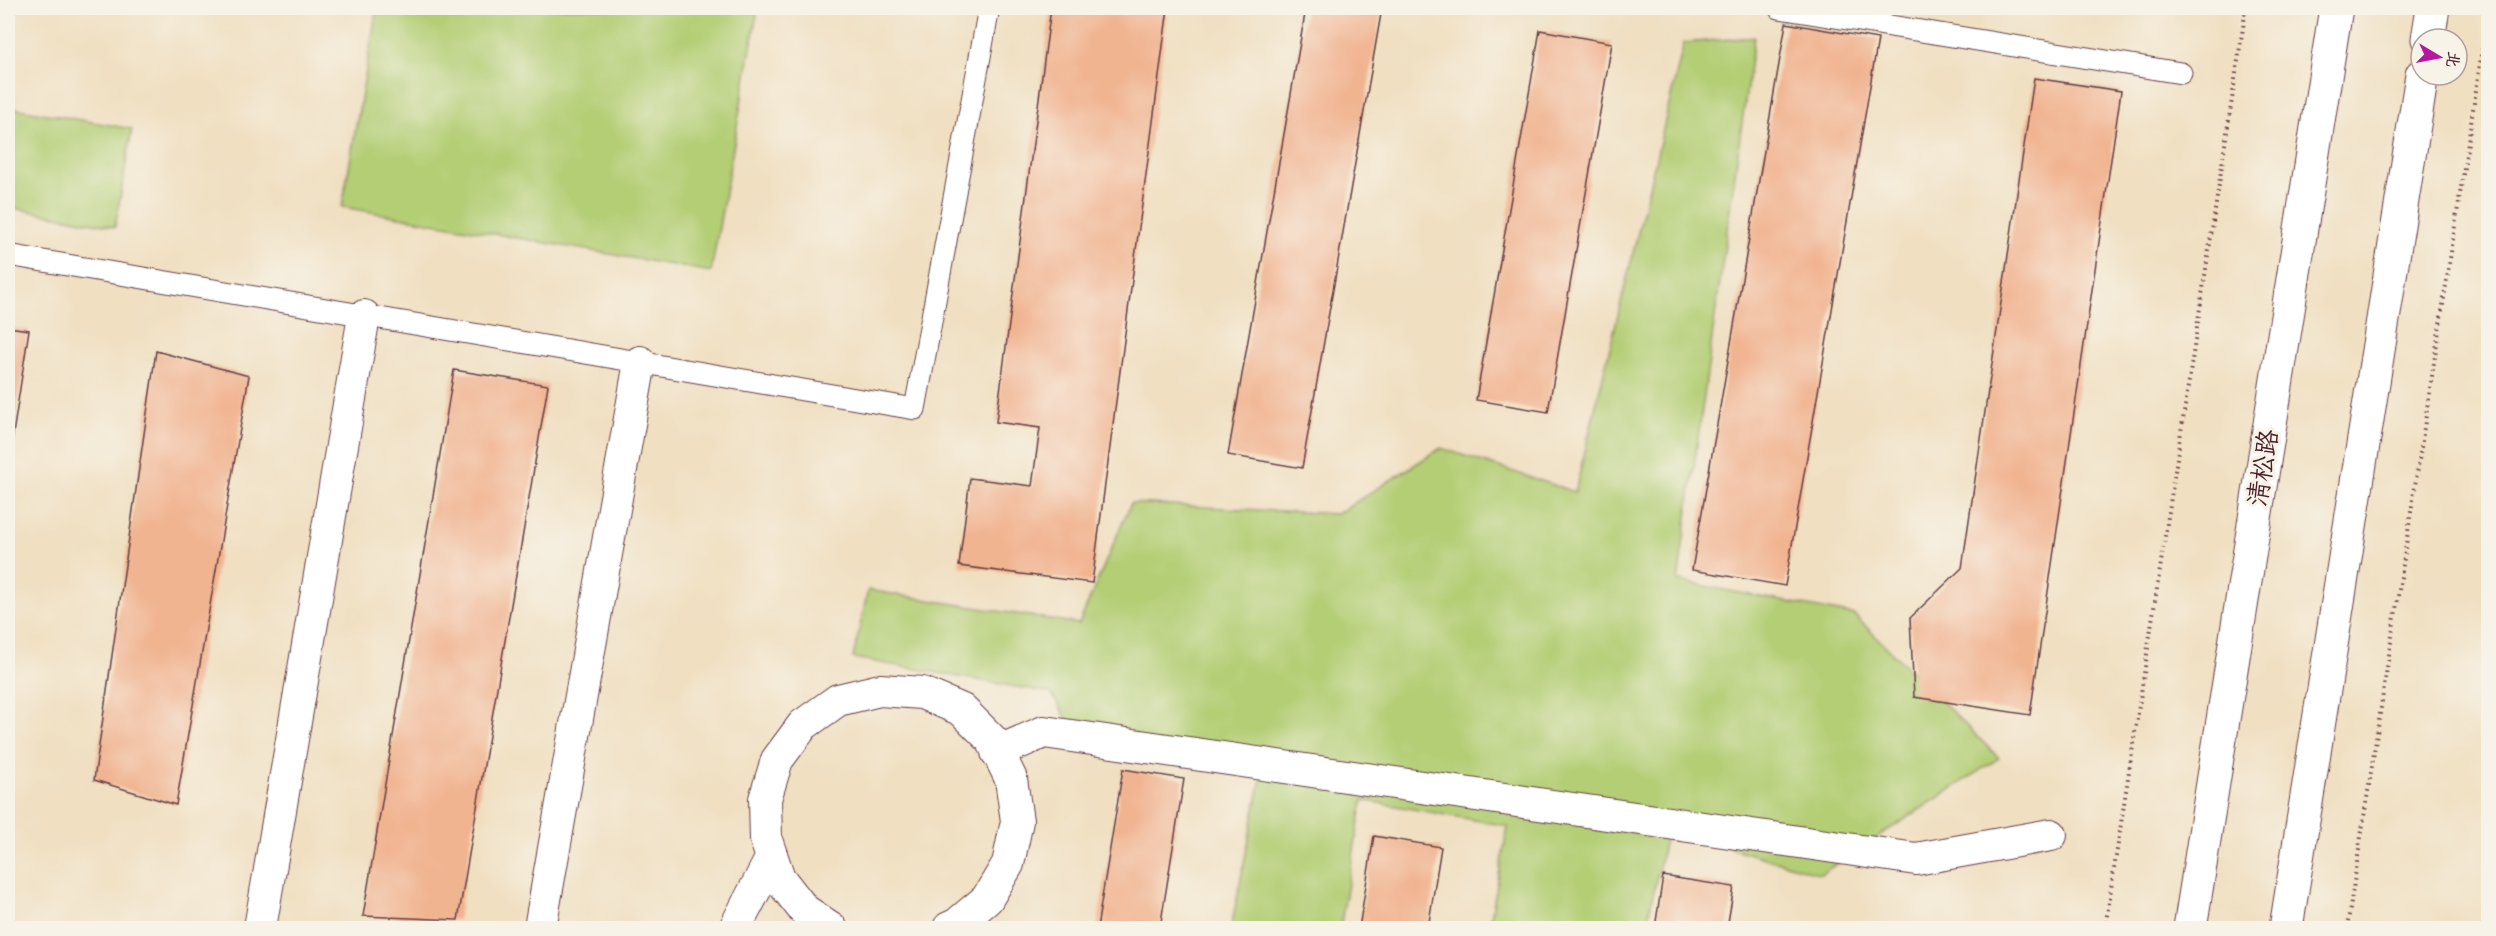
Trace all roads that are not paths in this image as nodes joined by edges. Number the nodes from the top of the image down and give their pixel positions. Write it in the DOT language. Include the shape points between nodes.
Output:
graph roads {
  1 [pos="989,8"];
  2 [pos="1779,8"];
  3 [pos="2336,8"];
  4 [pos="2433,8"];
  5 [pos="2430,27"];
  6 [pos="2181,73"];
  7 [pos="2420,87"];
  8 [pos="8,255"];
  9 [pos="364,316"];
  10 [pos="640,362"];
  11 [pos="997,752"];
  12 [pos="2051,835"];
  13 [pos="772,857"];
  14 [pos="260,928"];
  15 [pos="540,928"];
  16 [pos="735,928"];
  17 [pos="831,928"];
  18 [pos="954,928"];
  19 [pos="2190,928"];
  20 [pos="2286,928"];
  1 -- 10 [label="lane" via="915,409"];
  2 -- 6 [label="lane"];
  3 -- 19 [label="street, 清松路"];
  4 -- 5 [label="street"];
  7 -- 20 [label="street"];
  8 -- 9 [label="lane"];
  9 -- 10 [label="lane"];
  9 -- 14 [label="street"];
  10 -- 15 [label="street"];
  11 -- 12 [label="street" via="1044,732 1916,860"];
  11 -- 13 [label="street" via="992,740 962,711 922,693 880,690 838,700 803,725 777,760 765,799 766,840"];
  11 -- 18 [label="street" via="1011,778 1017,821 1008,864 987,899"];
  13 -- 16 [label="street"];
  13 -- 17 [label="street" via="779,878 804,910"];
}
